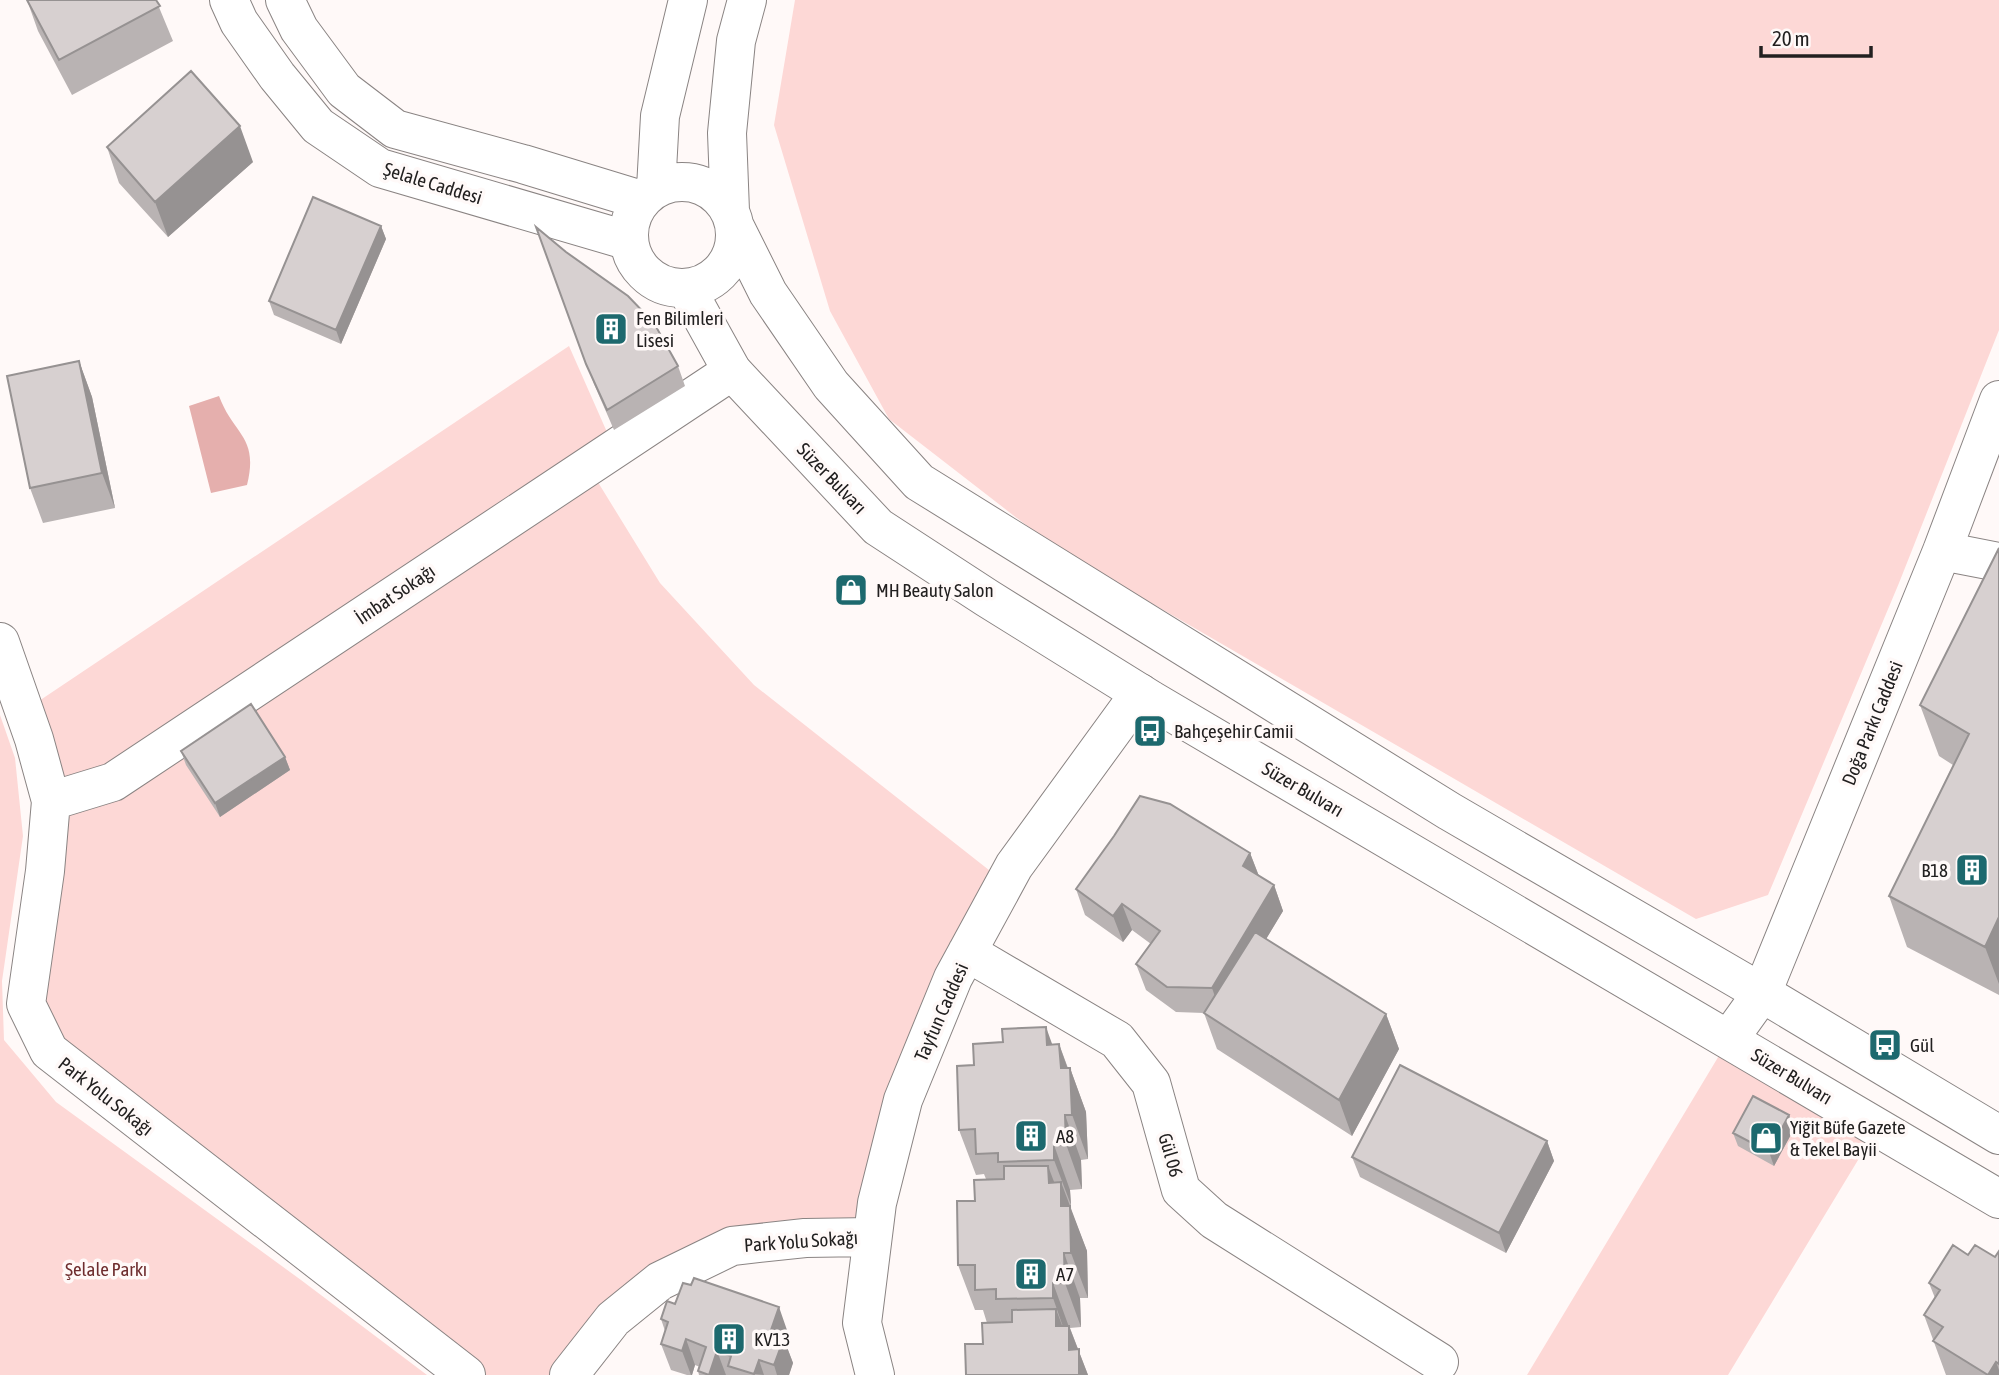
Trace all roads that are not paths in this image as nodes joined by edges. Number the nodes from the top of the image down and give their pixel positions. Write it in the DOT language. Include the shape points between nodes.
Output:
graph roads {
  1 [pos="229,0"];
  2 [pos="285,0"];
  3 [pos="688,0"];
  4 [pos="747,0"];
  5 [pos="649,194"];
  6 [pos="732,219"];
  7 [pos="626,240"];
  8 [pos="686,288"];
  9 [pos="732,371"];
  10 [pos="1999,400"];
  11 [pos="1942,551"];
  12 [pos="1999,562"];
  13 [pos="0,642"];
  14 [pos="1140,694"];
  15 [pos="51,801"];
  16 [pos="967,952"];
  17 [pos="1762,993"];
  18 [pos="1729,1039"];
  19 [pos="1999,1135"];
  20 [pos="1999,1199"];
  21 [pos="873,1237"];
  22 [pos="1439,1362"];
  23 [pos="466,1375"];
  24 [pos="569,1375"];
  25 [pos="875,1375"];
  1 -- 7 [label="street, Şelale Caddesi" via="239,22 318,126 380,168"];
  2 -- 5 [label="street" via="299,29 344,90 395,129"];
  3 -- 5 [label="street" via="660,116"];
  4 -- 6 [label="street" via="736,41 727,133"];
  5 -- 6 [label="street" via="673,182 705,186 720,197"];
  5 -- 7 [label="street" via="632,215"];
  6 -- 8 [label="street" via="735,245 728,261 718,275"];
  6 -- 17 [label="street" via="768,293 831,385 919,482 1449,811"];
  7 -- 8 [label="street" via="629,253 652,279"];
  8 -- 9 [label="street, Süzer Bulvarı"];
  9 -- 14 [label="street, Süzer Bulvarı" via="878,527"];
  9 -- 15 [label="street, İmbat Sokağı" via="113,782"];
  10 -- 11 [label="street, Doğa Parkı Caddesi"];
  11 -- 12 [label="street"];
  11 -- 17 [label="street, Doğa Parkı Caddesi"];
  13 -- 15 [label="street, Park Yolu Sokağı"];
  14 -- 16 [label="street, Tayfun Caddesi" via="1014,866"];
  14 -- 18 [label="street, Süzer Bulvarı"];
  15 -- 23 [label="street, Park Yolu Sokağı" via="26,1004 49,1051"];
  16 -- 21 [label="street, Tayfun Caddesi" via="903,1100"];
  16 -- 22 [label="street, Gül 06" via="1117,1040 1151,1083 1181,1190 1214,1220"];
  17 -- 18 [label="street, Doğa Parkı Caddesi"];
  17 -- 19 [label="street"];
  18 -- 20 [label="street, Süzer Bulvarı"];
  21 -- 24 [label="street, Park Yolu Sokağı" via="732,1246 660,1281 613,1319"];
  21 -- 25 [label="street, Tayfun Caddesi" via="862,1323"];
}
